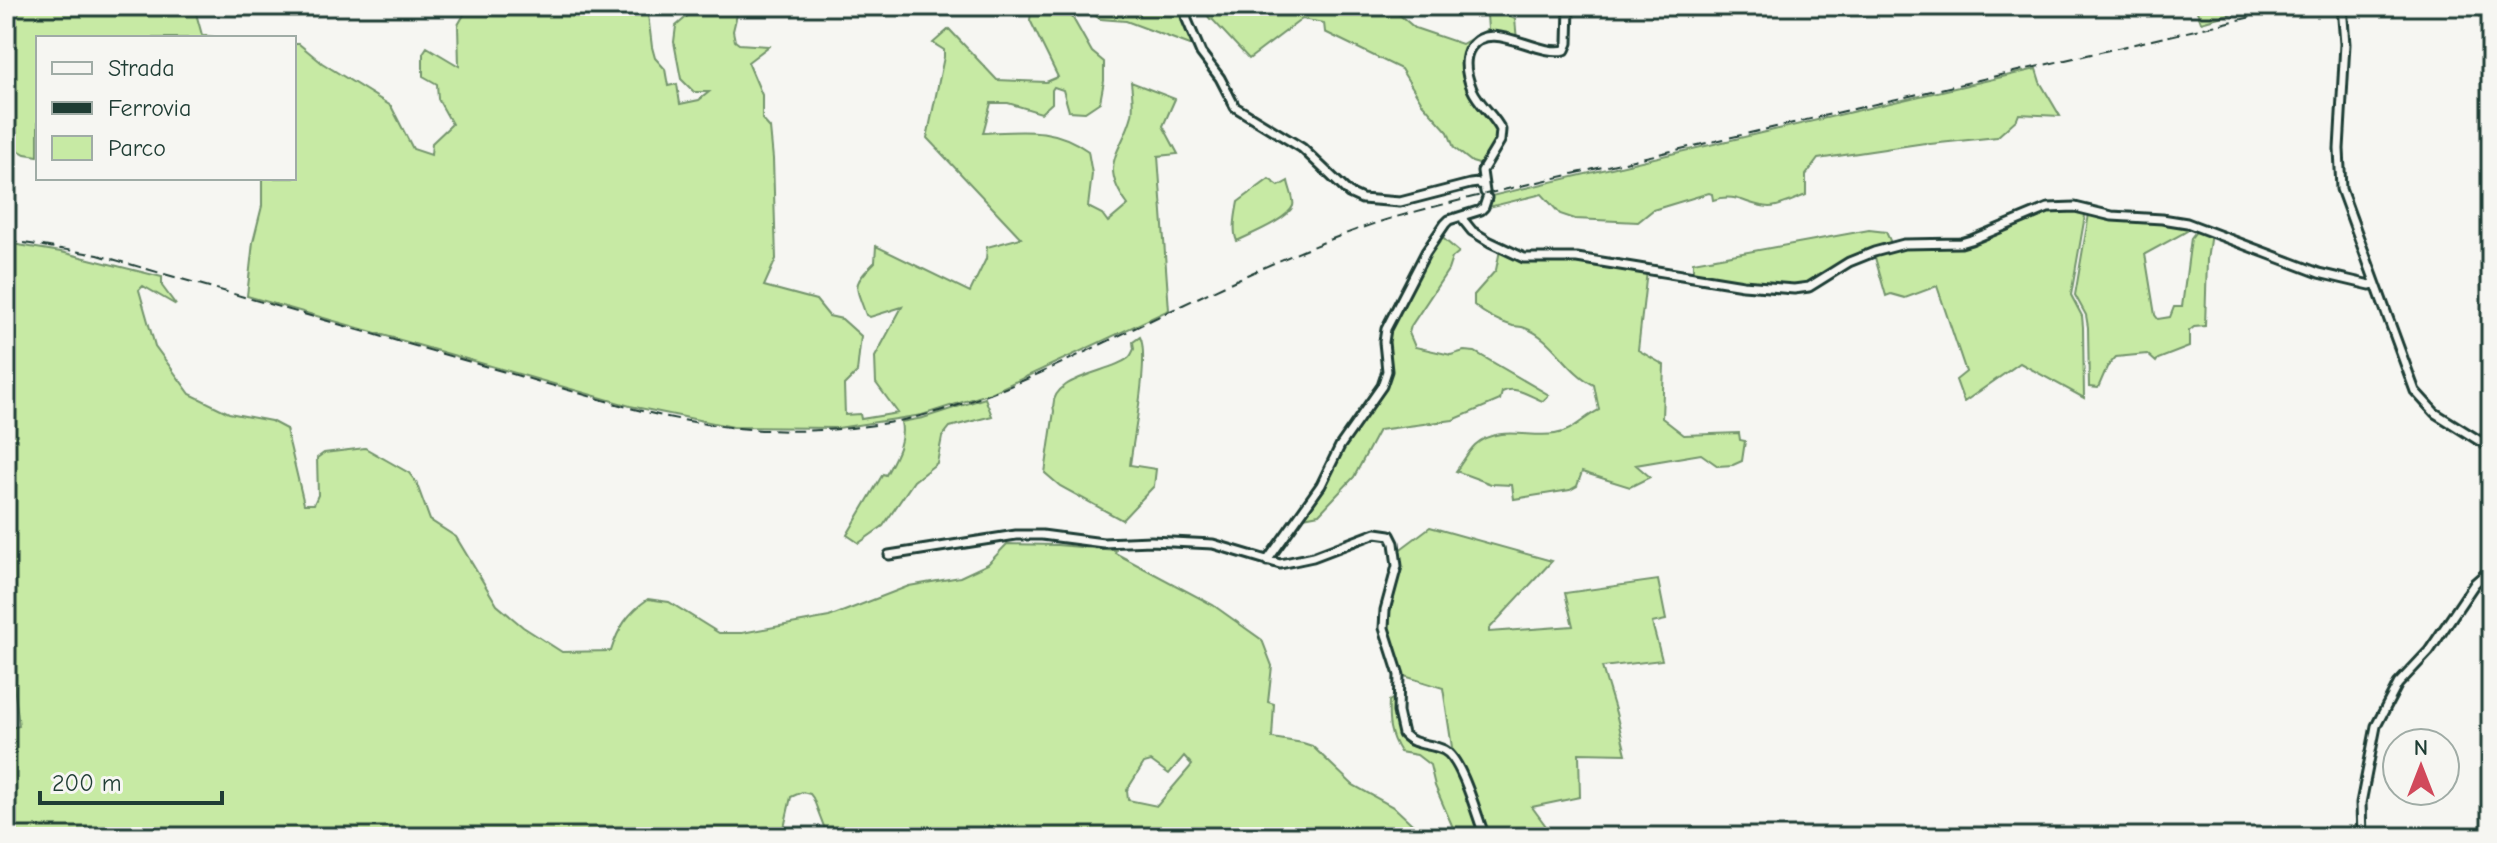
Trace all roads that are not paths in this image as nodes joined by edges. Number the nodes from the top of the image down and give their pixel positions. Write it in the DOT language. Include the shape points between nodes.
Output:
graph roads {
  1 [pos="1184,6"];
  2 [pos="1569,6"];
  3 [pos="2342,6"];
  4 [pos="1485,192"];
  5 [pos="1463,217"];
  6 [pos="2375,283"];
  7 [pos="2491,448"];
  8 [pos="889,555"];
  9 [pos="1267,561"];
  10 [pos="2491,569"];
  11 [pos="1485,837"];
  12 [pos="2362,837"];
  1 -- 4 [label="street" via="1201,53 1235,107 1302,148 1349,193 1396,202 1474,183"];
  2 -- 4 [label="street" via="1565,50 1486,36 1468,51 1472,88 1501,130 1482,171"];
  3 -- 6 [label="street" via="2340,179"];
  4 -- 5 [label="street" via="1484,207"];
  5 -- 6 [label="street" via="1472,231 1524,258 1577,258 1794,289 1809,287 1874,252 1919,242 1961,243 2063,205 2187,223 2319,273"];
  5 -- 9 [label="street" via="1449,220 1426,252 1386,329 1382,386"];
  6 -- 7 [label="street" via="2415,391 2435,413"];
  8 -- 9 [label="street" via="1042,535 1103,543 1213,544"];
  9 -- 11 [label="street" via="1280,564 1376,533 1390,535 1397,566 1384,628 1399,675 1403,734 1452,755"];
  10 -- 12 [label="street" via="2398,684 2376,726 2361,803"];
}
